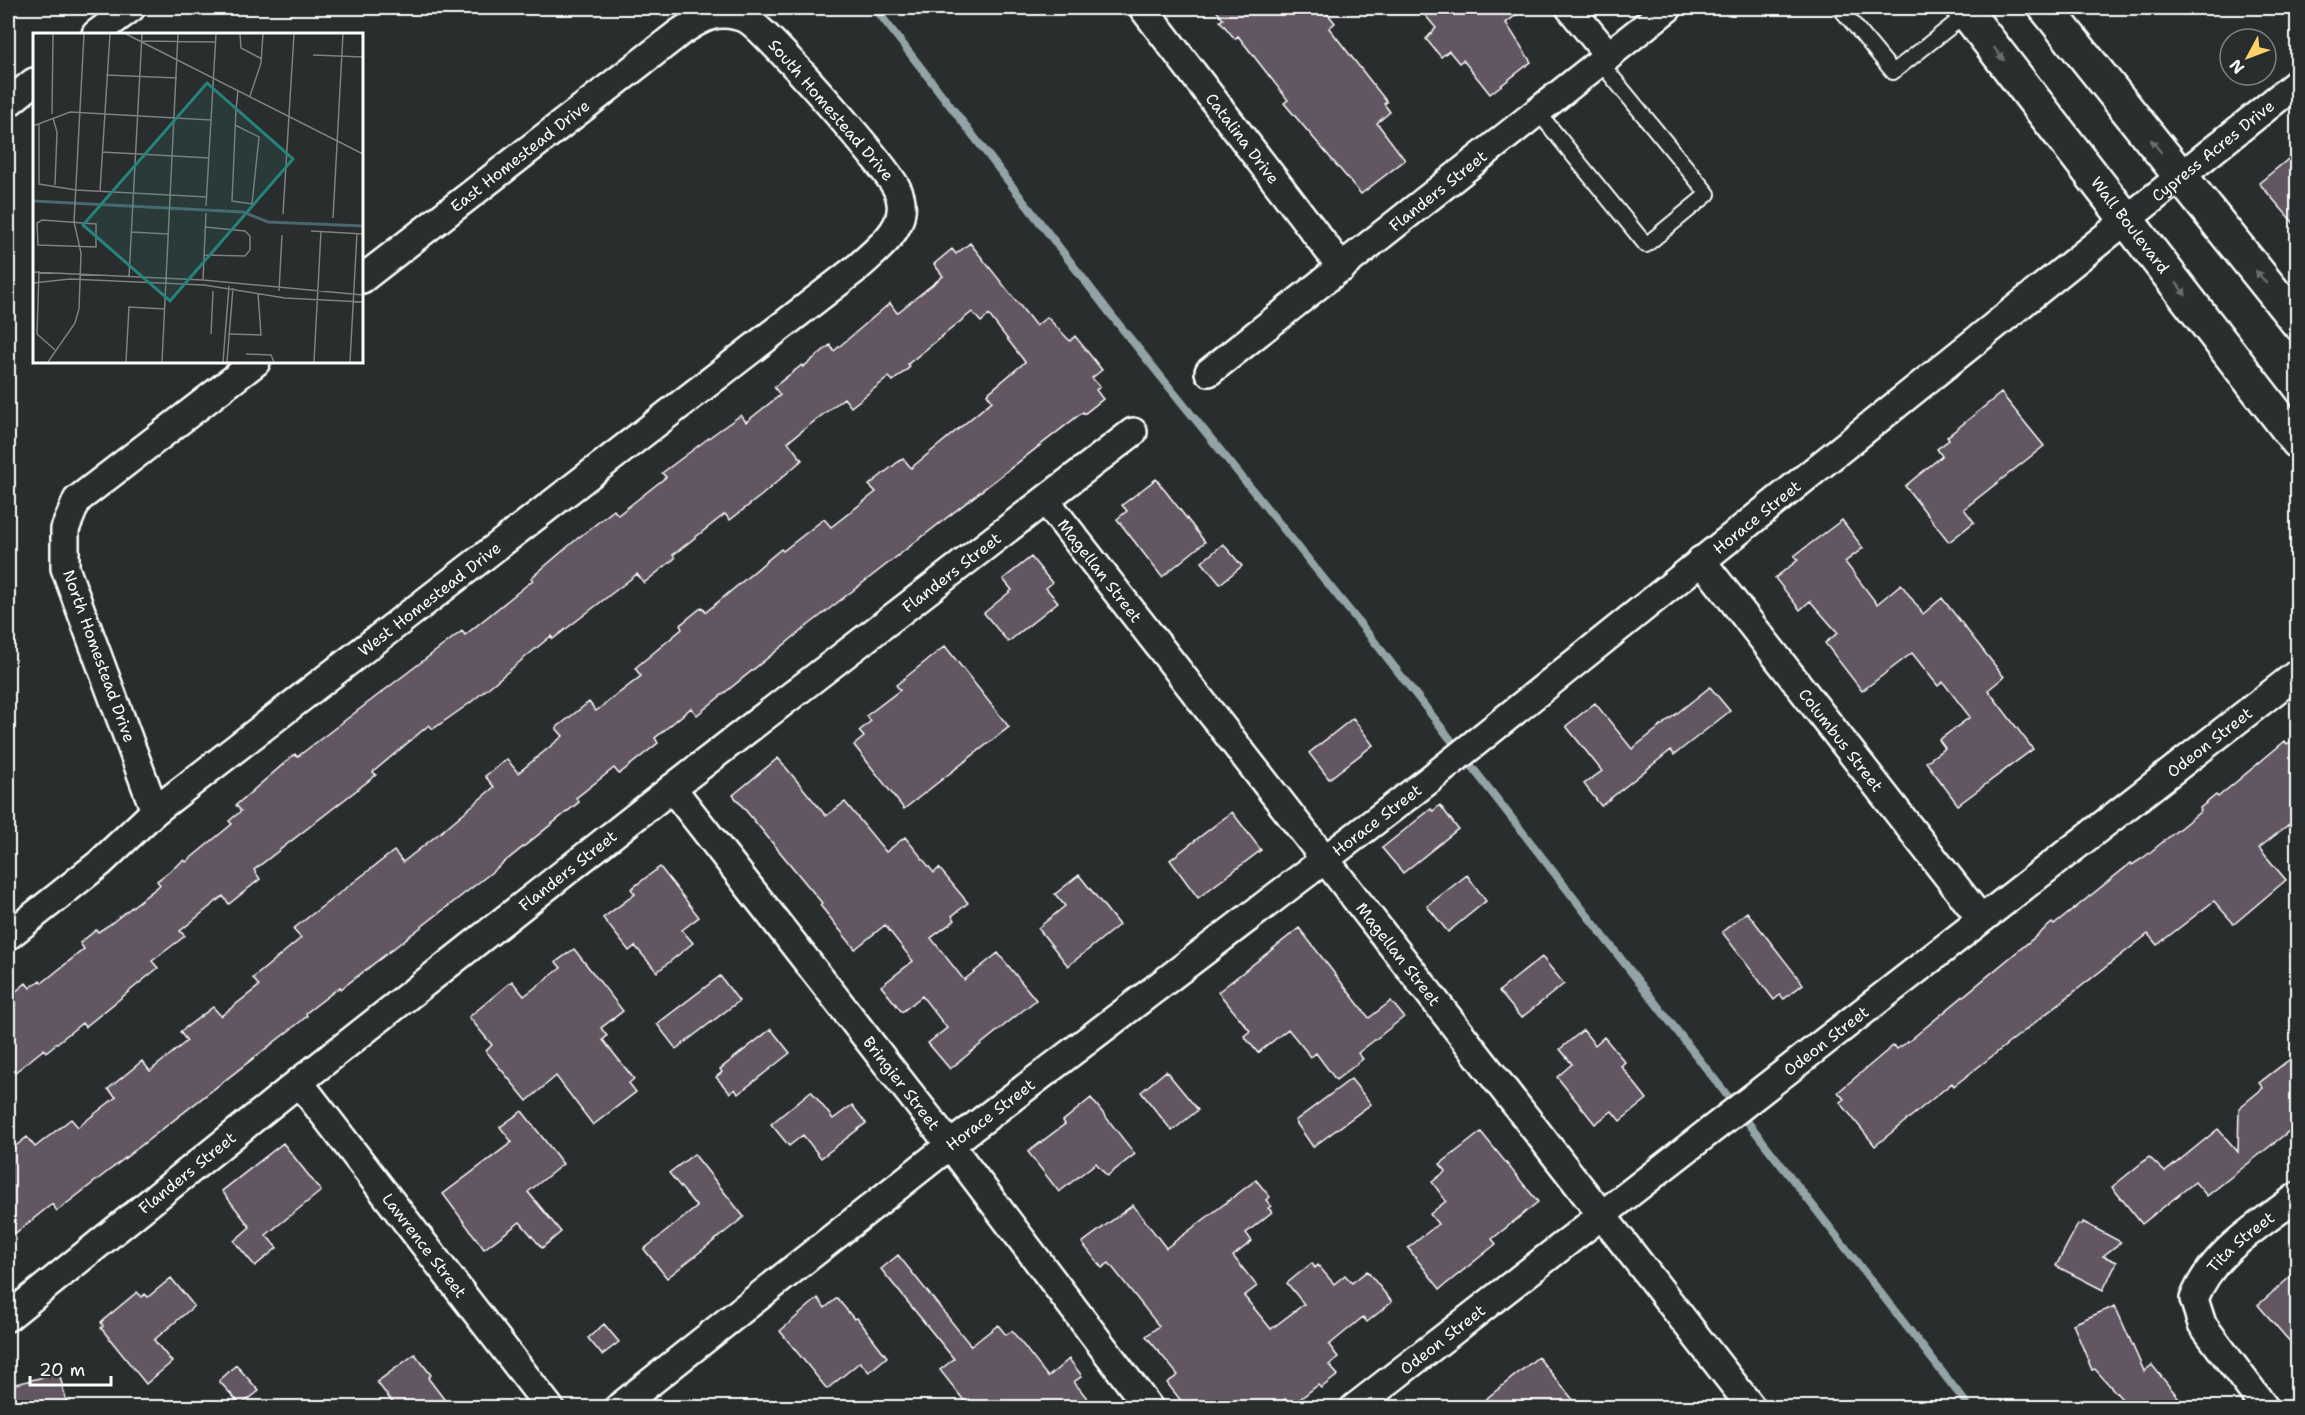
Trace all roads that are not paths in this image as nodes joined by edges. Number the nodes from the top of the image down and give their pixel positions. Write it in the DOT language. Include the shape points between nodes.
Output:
graph roads {
  1 [pos="131,8"];
  2 [pos="1143,8"];
  3 [pos="1570,8"];
  4 [pos="1668,8"];
  5 [pos="1840,8"];
  6 [pos="2046,8"];
  7 [pos="1965,10"];
  8 [pos="97,33"];
  9 [pos="679,33"];
  10 [pos="1605,59"];
  11 [pos="2298,82"];
  12 [pos="33,83"];
  13 [pos="8,103"];
  14 [pos="1538,112"];
  15 [pos="2181,177"];
  16 [pos="2126,220"];
  17 [pos="858,267"];
  18 [pos="1342,268"];
  19 [pos="363,278"];
  20 [pos="2298,323"];
  21 [pos="254,363"];
  22 [pos="1209,372"];
  23 [pos="1133,432"];
  24 [pos="2298,442"];
  25 [pos="1046,501"];
  26 [pos="1701,560"];
  27 [pos="2298,673"];
  28 [pos="672,788"];
  29 [pos="155,810"];
  30 [pos="1325,860"];
  31 [pos="1981,919"];
  32 [pos="8,936"];
  33 [pos="299,1082"];
  34 [pos="950,1145"];
  35 [pos="2298,1196"];
  36 [pos="1601,1216"];
  37 [pos="8,1317"];
  38 [pos="550,1407"];
  39 [pos="618,1407"];
  40 [pos="1149,1407"];
  41 [pos="1354,1407"];
  42 [pos="1752,1407"];
  43 [pos="2265,1407"];
  1 -- 8 [label="street"];
  2 -- 18 [label="street, Catalina Drive"];
  3 -- 10 [label="street"];
  4 -- 10 [label="street, Flanders Street"];
  5 -- 7 [label="lane" via="1893,72"];
  15 -- 6 [label="street, one-way"];
  7 -- 16 [label="street, Wall Boulevard, one-way"];
  9 -- 17 [label="street, South Homestead Drive" via="719,12 748,20 767,35 897,188 902,213 898,223"];
  9 -- 19 [label="street, East Homestead Drive"];
  10 -- 14 [label="street, Flanders Street"];
  10 -- 14 [label="lane" via="1708,194 1646,245"];
  11 -- 15 [label="street, Cypress Acres Drive"];
  12 -- 13 [label="street"];
  14 -- 18 [label="street, Flanders Street"];
  15 -- 16 [label="street, Cypress Acres Drive"];
  20 -- 15 [label="street, one-way"];
  16 -- 24 [label="street, Wall Boulevard, one-way"];
  16 -- 26 [label="street, Horace Street"];
  17 -- 29 [label="street, West Homestead Drive"];
  18 -- 22 [label="street, Flanders Street"];
  21 -- 29 [label="street, North Homestead Drive" via="77,500 65,529 65,568"];
  23 -- 25 [label="street, Flanders Street"];
  25 -- 28 [label="street, Flanders Street"];
  25 -- 30 [label="street, Magellan Street"];
  26 -- 30 [label="street, Horace Street"];
  26 -- 31 [label="street, Columbus Street"];
  27 -- 31 [label="street, Odeon Street"];
  28 -- 33 [label="street, Flanders Street"];
  28 -- 34 [label="street, Bringier Street"];
  29 -- 32 [label="street, West Homestead Drive" via="100,863"];
  30 -- 34 [label="street, Horace Street"];
  30 -- 36 [label="street, Magellan Street"];
  31 -- 36 [label="street, Odeon Street"];
  33 -- 37 [label="street, Flanders Street"];
  33 -- 38 [label="street, Lawrence Street"];
  34 -- 39 [label="street, Horace Street"];
  34 -- 40 [label="street, Bringier Street"];
  35 -- 43 [label="street, Tita Street" via="2230,1247 2210,1267 2194,1299 2202,1324"];
  36 -- 41 [label="street, Odeon Street"];
  36 -- 42 [label="street, Magellan Street"];
}
